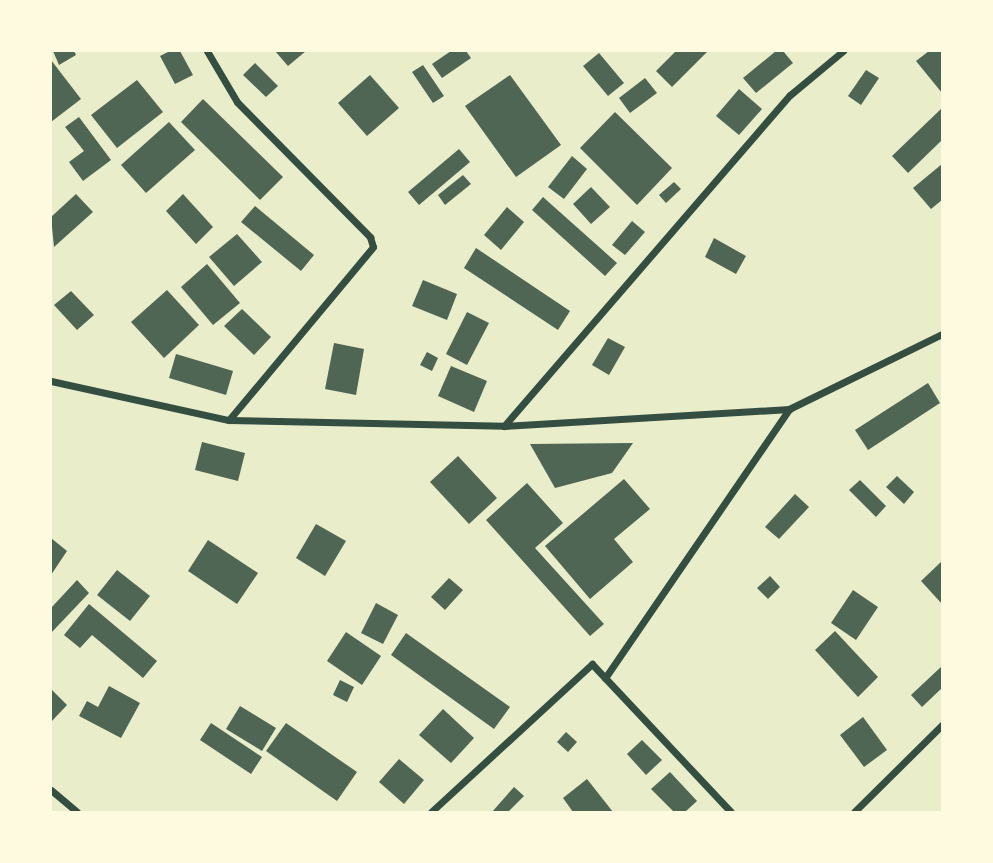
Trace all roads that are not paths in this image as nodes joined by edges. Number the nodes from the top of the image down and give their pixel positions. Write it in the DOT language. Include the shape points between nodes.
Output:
graph roads {
  1 [pos="207,51"];
  2 [pos="843,51"];
  3 [pos="941,337"];
  4 [pos="51,381"];
  5 [pos="789,409"];
  6 [pos="229,420"];
  7 [pos="503,426"];
  8 [pos="605,678"];
  9 [pos="942,725"];
  10 [pos="51,790"];
  11 [pos="77,812"];
  12 [pos="431,812"];
  13 [pos="732,812"];
  14 [pos="854,812"];
  1 -- 6 [label="street" via="237,102 370,237 373,247"];
  2 -- 7 [label="street" via="790,94"];
  3 -- 5 [label="street"];
  4 -- 6 [label="street"];
  5 -- 7 [label="street"];
  5 -- 8 [label="street"];
  6 -- 7 [label="street"];
  8 -- 12 [label="street" via="592,664"];
  8 -- 13 [label="street"];
  9 -- 14 [label="street"];
  10 -- 11 [label="street"];
}
